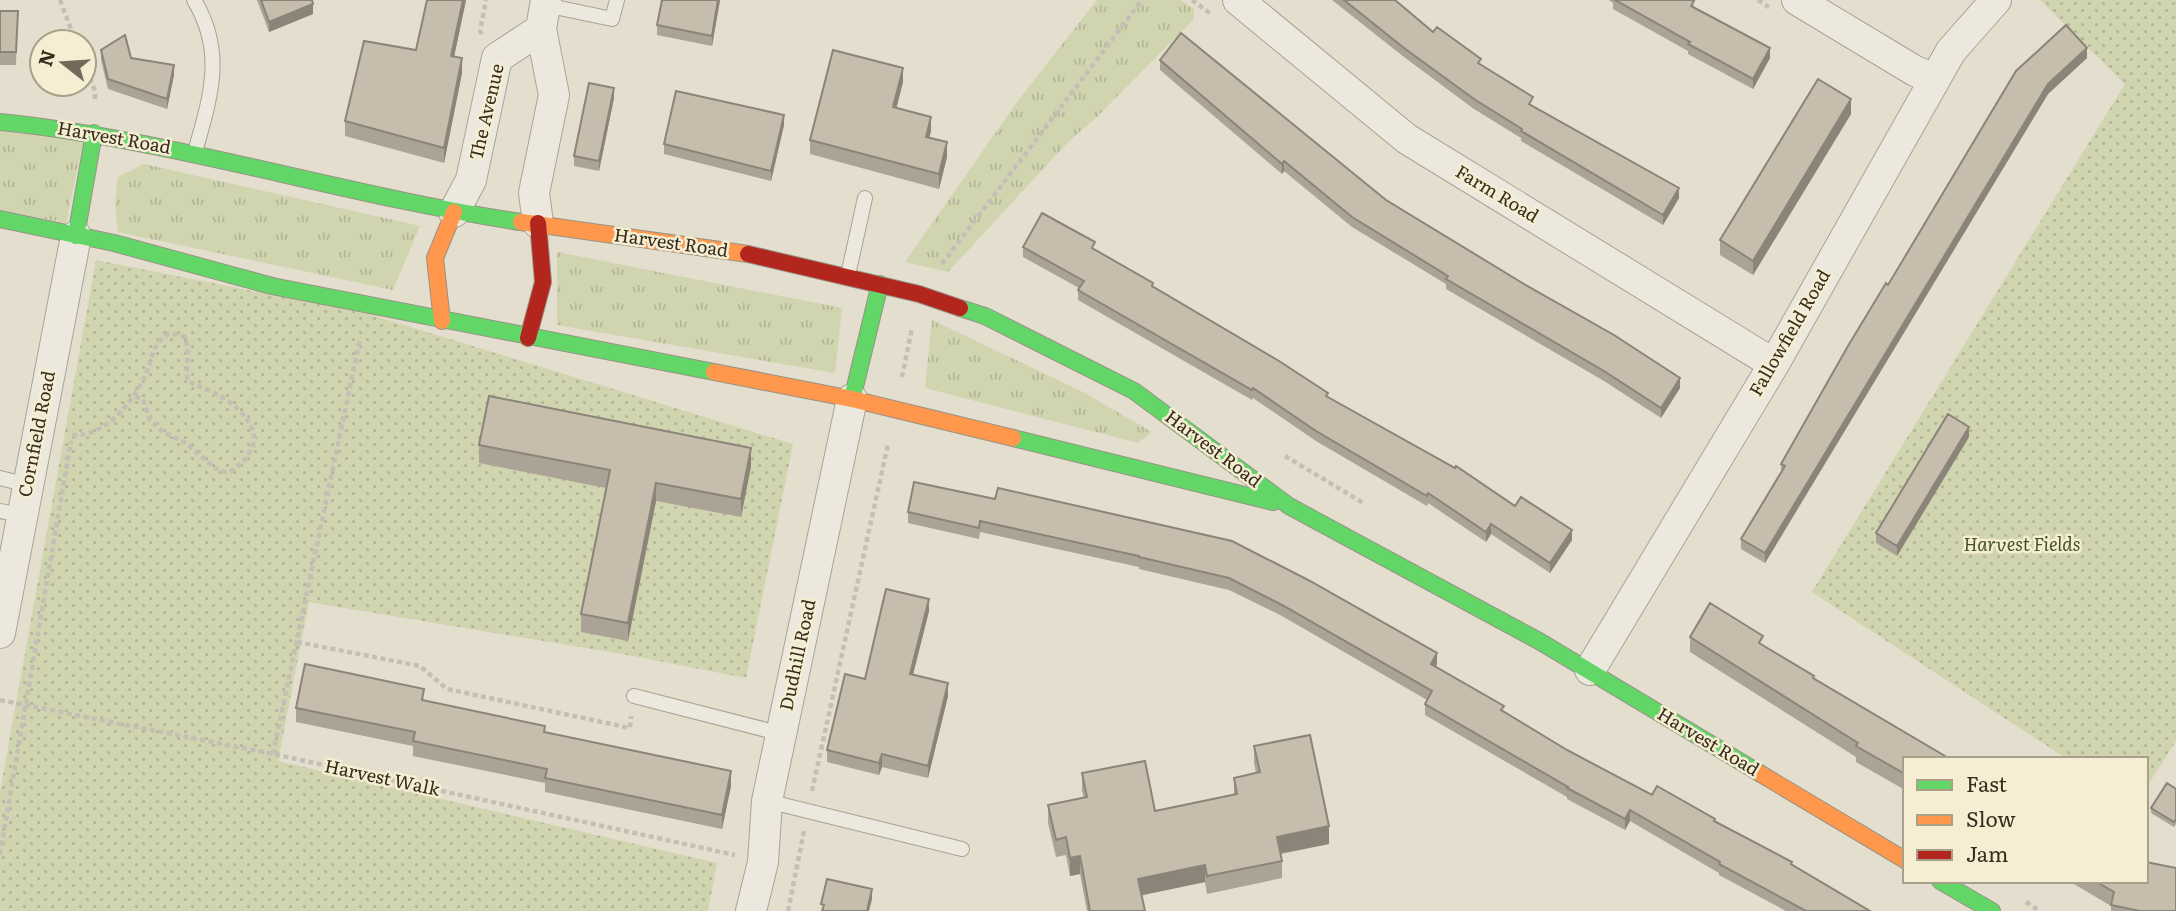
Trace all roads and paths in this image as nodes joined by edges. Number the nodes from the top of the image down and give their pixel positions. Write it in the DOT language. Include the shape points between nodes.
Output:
graph roads {
  1 [pos="60,0"];
  2 [pos="194,0"];
  3 [pos="617,0"];
  4 [pos="1142,0"];
  5 [pos="1238,0"];
  6 [pos="1797,0"];
  7 [pos="1996,0"];
  8 [pos="544,11"];
  9 [pos="71,28"];
  10 [pos="1935,79"];
  11 [pos="0,122"];
  12 [pos="94,133"];
  13 [pos="195,153"];
  14 [pos="865,198"];
  15 [pos="454,212"];
  16 [pos="0,219"];
  17 [pos="538,223"];
  18 [pos="76,236"];
  19 [pos="847,276"];
  20 [pos="880,284"];
  21 [pos="919,294"];
  22 [pos="442,321"];
  23 [pos="363,328"];
  24 [pos="528,338"];
  25 [pos="1774,364"];
  26 [pos="133,395"];
  27 [pos="852,399"];
  28 [pos="895,410"];
  29 [pos="74,423"];
  30 [pos="72,435"];
  31 [pos="14,482"];
  32 [pos="1289,506"];
  33 [pos="11,513"];
  34 [pos="0,633"];
  35 [pos="298,642"];
  36 [pos="1590,670"];
  37 [pos="634,696"];
  38 [pos="0,700"];
  39 [pos="25,705"];
  40 [pos="782,734"];
  41 [pos="273,754"];
  42 [pos="767,801"];
  43 [pos="808,811"];
  44 [pos="962,849"];
  45 [pos="0,854"];
  46 [pos="1903,859"];
  47 [pos="763,862"];
  48 [pos="1943,883"];
  49 [pos="751,911"];
  50 [pos="788,911"];
  51 [pos="1992,911"];
  1 -- 9 [label="path"];
  2 -- 13 [label="lane" via="211,42 214,77"];
  3 -- 8 [label="lane" via="612,19"];
  4 -- 21 [label="path"];
  5 -- 25 [label="street, Farm Road" via="1407,139"];
  6 -- 10 [label="street"];
  7 -- 10 [label="street, Fallowfield Road" via="1951,51"];
  8 -- 15 [label="street, The Avenue" via="497,58 471,180"];
  8 -- 17 [label="street" via="554,95 534,193"];
  10 -- 25 [label="street, Fallowfield Road"];
  11 -- 12 [label="street, Harvest Road"];
  12 -- 13 [label="street, Harvest Road"];
  12 -- 18 [label="street"];
  13 -- 15 [label="street, Harvest Road"];
  14 -- 19 [label="lane"];
  15 -- 17 [label="street, Harvest Road"];
  15 -- 22 [label="street" via="435,258"];
  16 -- 18 [label="street, Harvest Road"];
  17 -- 19 [label="street, Harvest Road" via="748,254"];
  17 -- 24 [label="street" via="543,282"];
  18 -- 22 [label="street, Harvest Road" via="272,286"];
  18 -- 31 [label="street, Cornfield Road"];
  19 -- 20 [label="street, Harvest Road"];
  20 -- 21 [label="street, Harvest Road"];
  20 -- 27 [label="street"];
  21 -- 28 [label="path"];
  21 -- 32 [label="street, Harvest Road" via="985,316 1134,391"];
  22 -- 24 [label="street, Harvest Road"];
  23 -- 35 [label="path"];
  24 -- 27 [label="street, Harvest Road"];
  25 -- 36 [label="street, Fallowfield Road"];
  26 -- 26 [label="path" via="158,340 169,333 185,337 190,353 188,381 228,401 250,424 255,440 251,453 228,473 215,468 186,443 163,432 150,420 143,400"];
  26 -- 30 [label="path" via="115,418 96,432"];
  27 -- 28 [label="street, Harvest Road"];
  27 -- 40 [label="street, Dudhill Road"];
  28 -- 32 [label="street, Harvest Road"];
  28 -- 43 [label="path"];
  29 -- 30 [label="path"];
  30 -- 39 [label="path"];
  31 -- 33 [label="street, Cornfield Road"];
  32 -- 36 [label="street, Harvest Road"];
  33 -- 34 [label="street, Cornfield Road"];
  35 -- 37 [label="path" via="420,666 447,689 630,728"];
  35 -- 41 [label="path"];
  36 -- 46 [label="street, Harvest Road"];
  37 -- 40 [label="lane"];
  38 -- 39 [label="path, Harvest Walk"];
  39 -- 41 [label="path, Harvest Walk"];
  39 -- 45 [label="path"];
  40 -- 42 [label="street, Dudhill Road"];
  41 -- 47 [label="path, Harvest Walk"];
  42 -- 43 [label="lane"];
  42 -- 47 [label="street, Dudhill Road"];
  43 -- 44 [label="lane"];
  43 -- 50 [label="path"];
  47 -- 49 [label="street, Dudhill Road"];
  48 -- 51 [label="street"];
}
